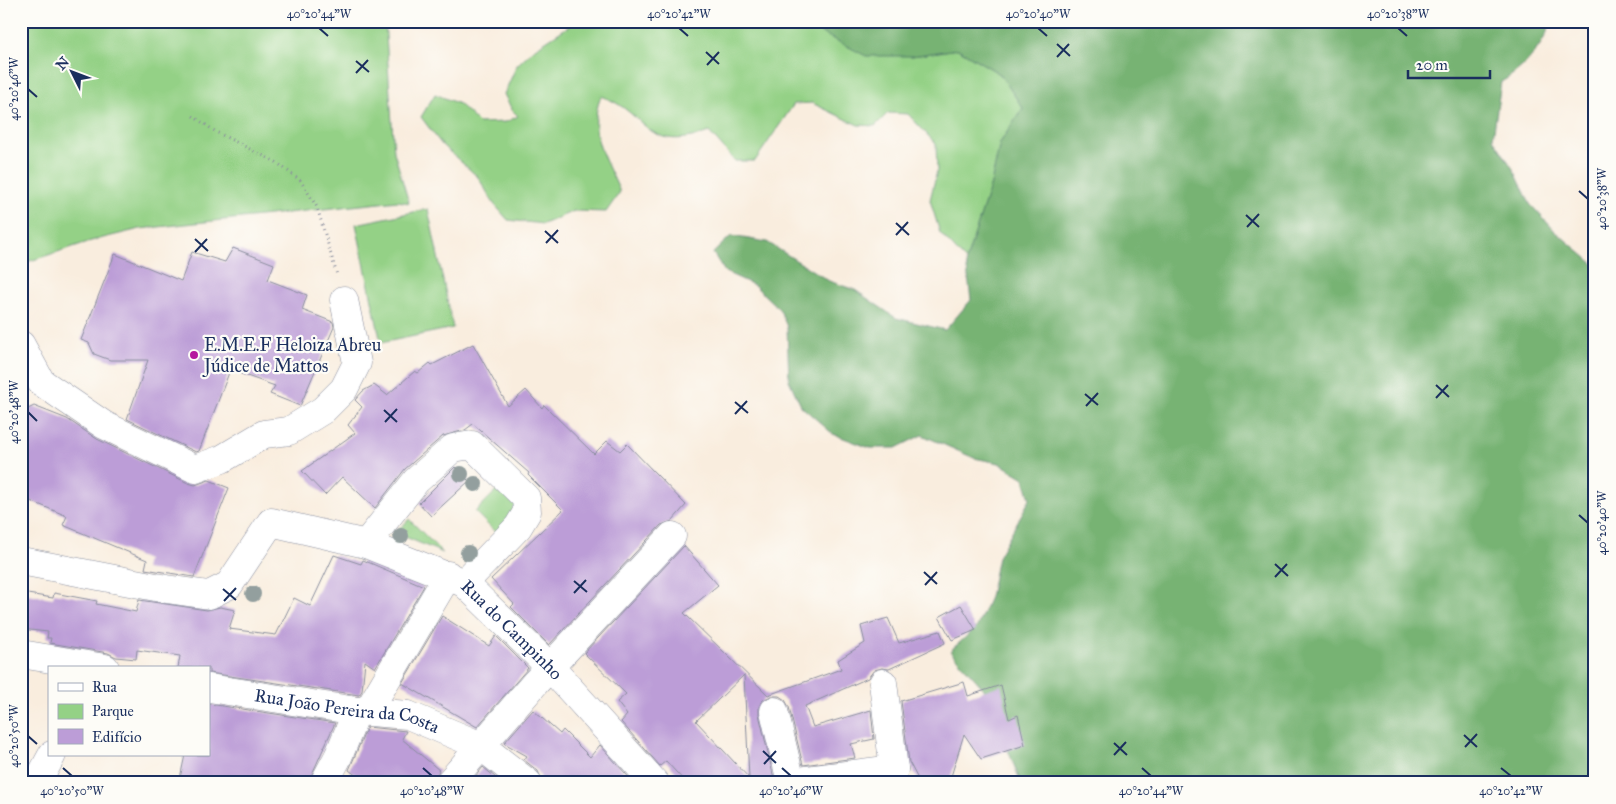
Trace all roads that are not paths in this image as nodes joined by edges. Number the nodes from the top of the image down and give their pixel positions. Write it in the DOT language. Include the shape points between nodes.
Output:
graph roads {
  1 [pos="344,300"];
  2 [pos="21,345"];
  3 [pos="672,536"];
  4 [pos="366,544"];
  5 [pos="21,561"];
  6 [pos="456,579"];
  7 [pos="21,654"];
  8 [pos="94,666"];
  9 [pos="550,667"];
  10 [pos="883,683"];
  11 [pos="210,688"];
  12 [pos="363,711"];
  13 [pos="774,711"];
  14 [pos="481,746"];
  15 [pos="51,756"];
  16 [pos="892,776"];
  17 [pos="37,783"];
  18 [pos="324,783"];
  19 [pos="449,783"];
  20 [pos="528,783"];
  21 [pos="655,783"];
  1 -- 2 [label="street" via="357,364 344,389 323,410 289,431 264,434 222,459 195,469 104,425 41,382"];
  3 -- 9 [label="street"];
  4 -- 5 [label="street, Rua do Campinho" via="271,522 229,585 209,595"];
  4 -- 6 [label="street, Rua do Campinho"];
  4 -- 6 [label="street" via="416,481 454,448 472,445 526,498 527,512 518,527"];
  6 -- 9 [label="street, Rua do Campinho"];
  6 -- 12 [label="street"];
  7 -- 8 [label="street"];
  9 -- 14 [label="street"];
  9 -- 21 [label="street, Rua do Campinho"];
  10 -- 16 [label="street"];
  11 -- 12 [label="street, Rua João Pereira da Costa"];
  12 -- 14 [label="street, Rua João Pereira da Costa" via="408,716"];
  12 -- 18 [label="street"];
  13 -- 16 [label="street" via="791,782"];
  14 -- 19 [label="street"];
  14 -- 20 [label="street, Rua João Pereira da Costa"];
  15 -- 17 [label="street"];
}
